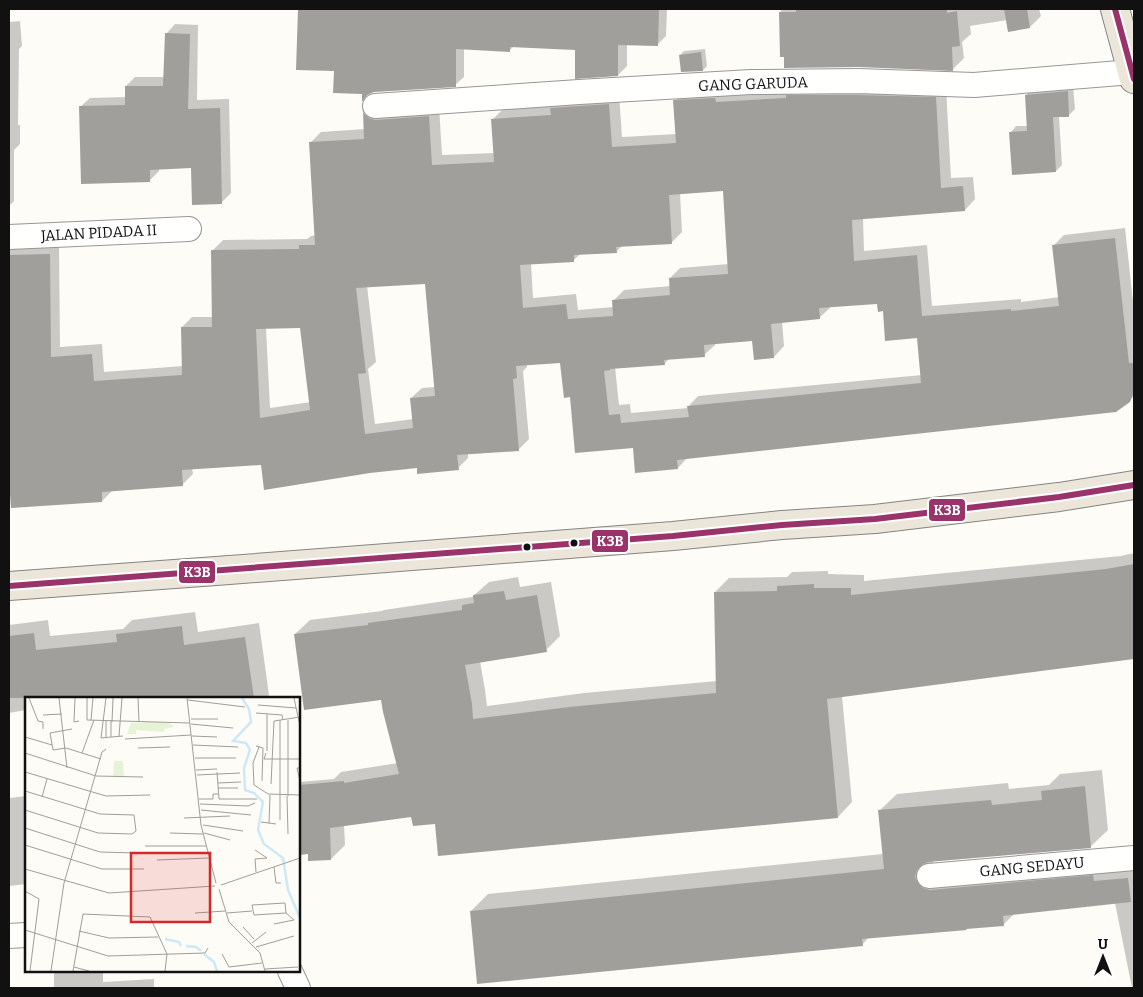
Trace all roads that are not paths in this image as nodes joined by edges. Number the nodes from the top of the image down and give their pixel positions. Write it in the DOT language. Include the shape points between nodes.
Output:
graph roads {
  1 [pos="1115,9"];
  2 [pos="1133,76"];
  3 [pos="375,106"];
  4 [pos="189,229"];
  5 [pos="9,237"];
  6 [pos="1134,485"];
  7 [pos="9,586"];
  8 [pos="1134,858"];
  9 [pos="929,876"];
  10 [pos="25,935"];
  11 [pos="9,936"];
  12 [pos="290,972"];
  13 [pos="298,988"];
  1 -- 2 [label="highway"];
  2 -- 3 [label="street, GANG GARUDA" via="974,84 751,82"];
  4 -- 5 [label="street, JALAN PIDADA II"];
  6 -- 7 [label="highway" via="875,519"];
  8 -- 9 [label="street, GANG SEDAYU"];
  10 -- 11 [label="street"];
  12 -- 13 [label="street"];
}
